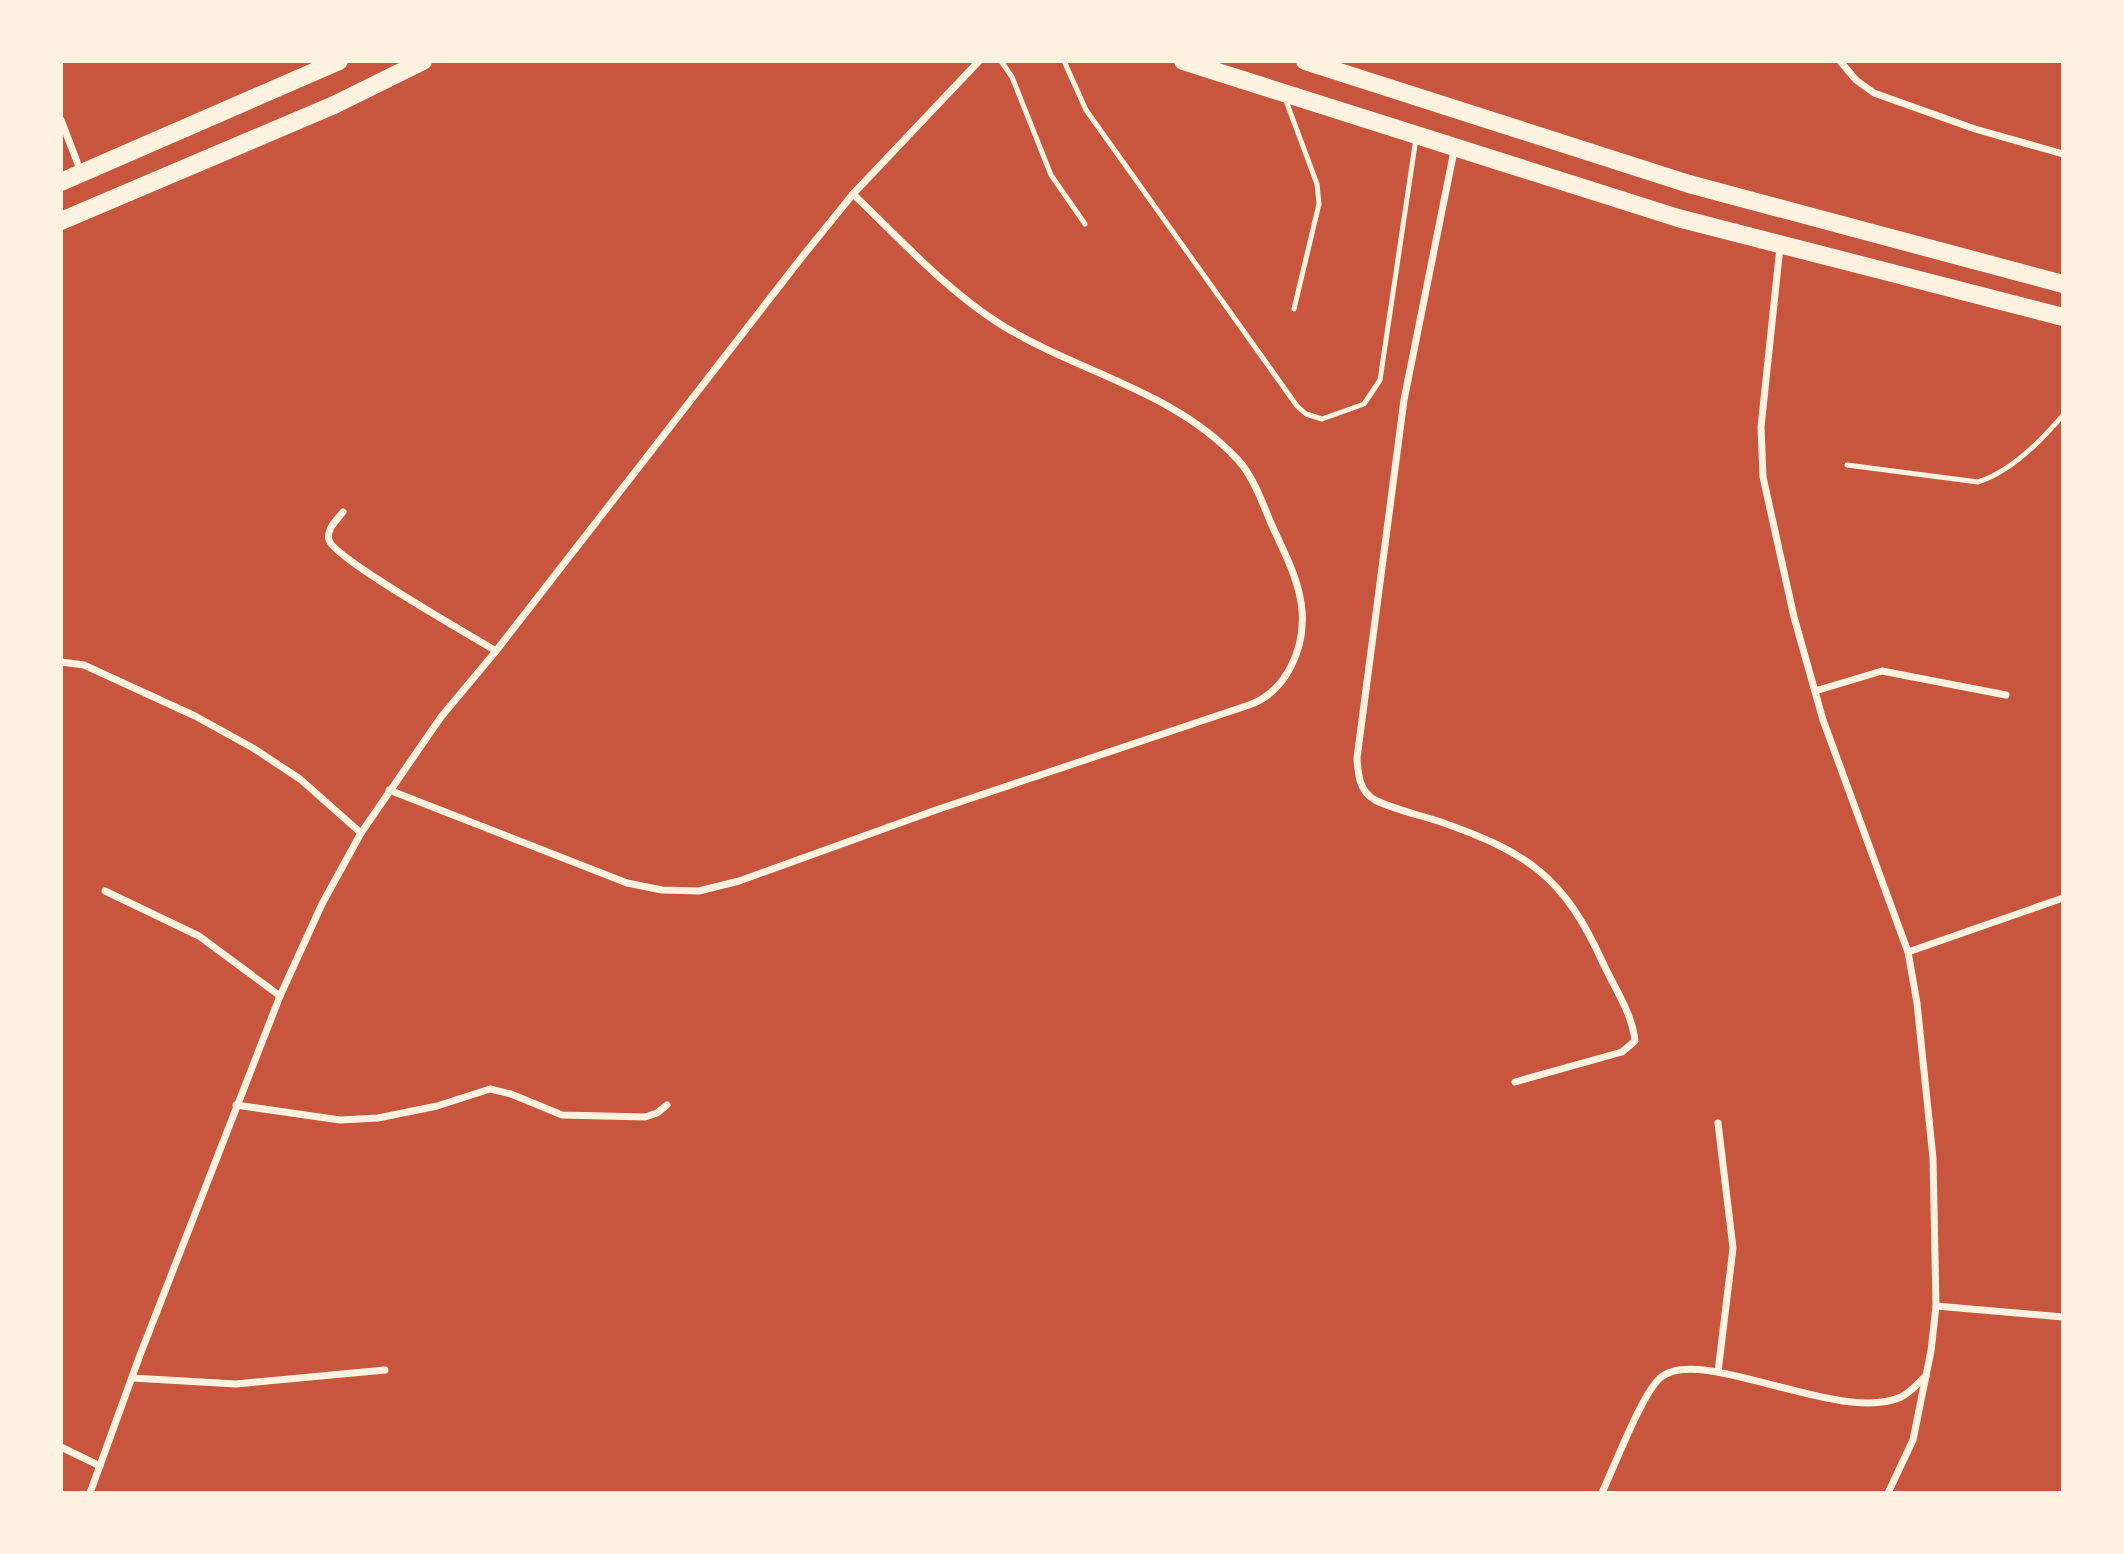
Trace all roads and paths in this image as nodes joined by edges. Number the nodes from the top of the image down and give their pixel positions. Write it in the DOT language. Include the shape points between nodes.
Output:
graph roads {
  1 [pos="339,61"];
  2 [pos="423,61"];
  3 [pos="979,61"];
  4 [pos="1001,61"];
  5 [pos="1064,61"];
  6 [pos="1183,61"];
  7 [pos="1305,61"];
  8 [pos="1840,61"];
  9 [pos="1282,92"];
  10 [pos="61,120"];
  11 [pos="1417,133"];
  12 [pos="1455,146"];
  13 [pos="2063,154"];
  14 [pos="82,173"];
  15 [pos="61,182"];
  16 [pos="853,194"];
  17 [pos="61,221"];
  18 [pos="1086,224"];
  19 [pos="1780,247"];
  20 [pos="2063,284"];
  21 [pos="1294,309"];
  22 [pos="2063,317"];
  23 [pos="2063,415"];
  24 [pos="1847,465"];
  25 [pos="343,512"];
  26 [pos="496,651"];
  27 [pos="61,662"];
  28 [pos="1815,691"];
  29 [pos="2006,695"];
  30 [pos="389,790"];
  31 [pos="361,833"];
  32 [pos="105,891"];
  33 [pos="2063,898"];
  34 [pos="1908,952"];
  35 [pos="280,996"];
  36 [pos="1516,1082"];
  37 [pos="236,1105"];
  38 [pos="667,1105"];
  39 [pos="1718,1123"];
  40 [pos="1936,1306"];
  41 [pos="2063,1317"];
  42 [pos="385,1370"];
  43 [pos="1718,1372"];
  44 [pos="1927,1375"];
  45 [pos="132,1378"];
  46 [pos="61,1447"];
  47 [pos="100,1466"];
  48 [pos="90,1493"];
  49 [pos="1602,1493"];
  50 [pos="1888,1493"];
  1 -- 14 [label="highway"];
  2 -- 17 [label="highway" via="334,105"];
  3 -- 16 [label="street"];
  4 -- 18 [label="lane" via="1051,175"];
  5 -- 11 [label="lane" via="1066,74 1086,110 1226,308 1297,406 1322,419 1364,404 1380,380"];
  6 -- 9 [label="highway"];
  7 -- 20 [label="highway" via="1689,184"];
  8 -- 13 [label="street" via="1874,93"];
  9 -- 11 [label="highway"];
  9 -- 21 [label="lane" via="1317,184 1319,204"];
  10 -- 14 [label="street"];
  11 -- 12 [label="highway"];
  12 -- 19 [label="highway"];
  12 -- 36 [label="street" via="1404,400 1357,758 1363,788 1374,799 1522,856 1572,903 1593,939 1633,1024 1635,1041 1622,1052"];
  14 -- 15 [label="highway"];
  16 -- 26 [label="street"];
  16 -- 30 [label="street" via="957,293 1001,324 1187,417 1240,461 1288,561 1302,610 1300,641 1280,684 1267,698 1249,705 699,891 627,883"];
  19 -- 22 [label="highway"];
  19 -- 28 [label="street" via="1761,428 1763,477"];
  23 -- 24 [label="lane" via="1992,478 1979,482"];
  25 -- 26 [label="street" via="330,527 328,539 333,548"];
  26 -- 30 [label="street" via="441,716"];
  27 -- 31 [label="street" via="84,665 241,742 300,779"];
  28 -- 29 [label="street" via="1882,671"];
  28 -- 34 [label="street"];
  30 -- 31 [label="street"];
  31 -- 35 [label="street"];
  32 -- 35 [label="street" via="199,936"];
  33 -- 34 [label="street"];
  34 -- 40 [label="street" via="1933,1158"];
  35 -- 37 [label="street"];
  37 -- 38 [label="street" via="309,1118 365,1119 437,1106 490,1088 562,1115 645,1117"];
  37 -- 45 [label="street"];
  39 -- 43 [label="street" via="1733,1248"];
  40 -- 41 [label="street"];
  40 -- 44 [label="street"];
  42 -- 45 [label="street" via="236,1384"];
  43 -- 44 [label="street" via="1806,1395 1864,1401 1902,1396"];
  43 -- 49 [label="street" via="1689,1369 1660,1378 1645,1398"];
  44 -- 50 [label="street" via="1913,1440"];
  45 -- 47 [label="street"];
  46 -- 47 [label="street"];
  47 -- 48 [label="street"];
}
